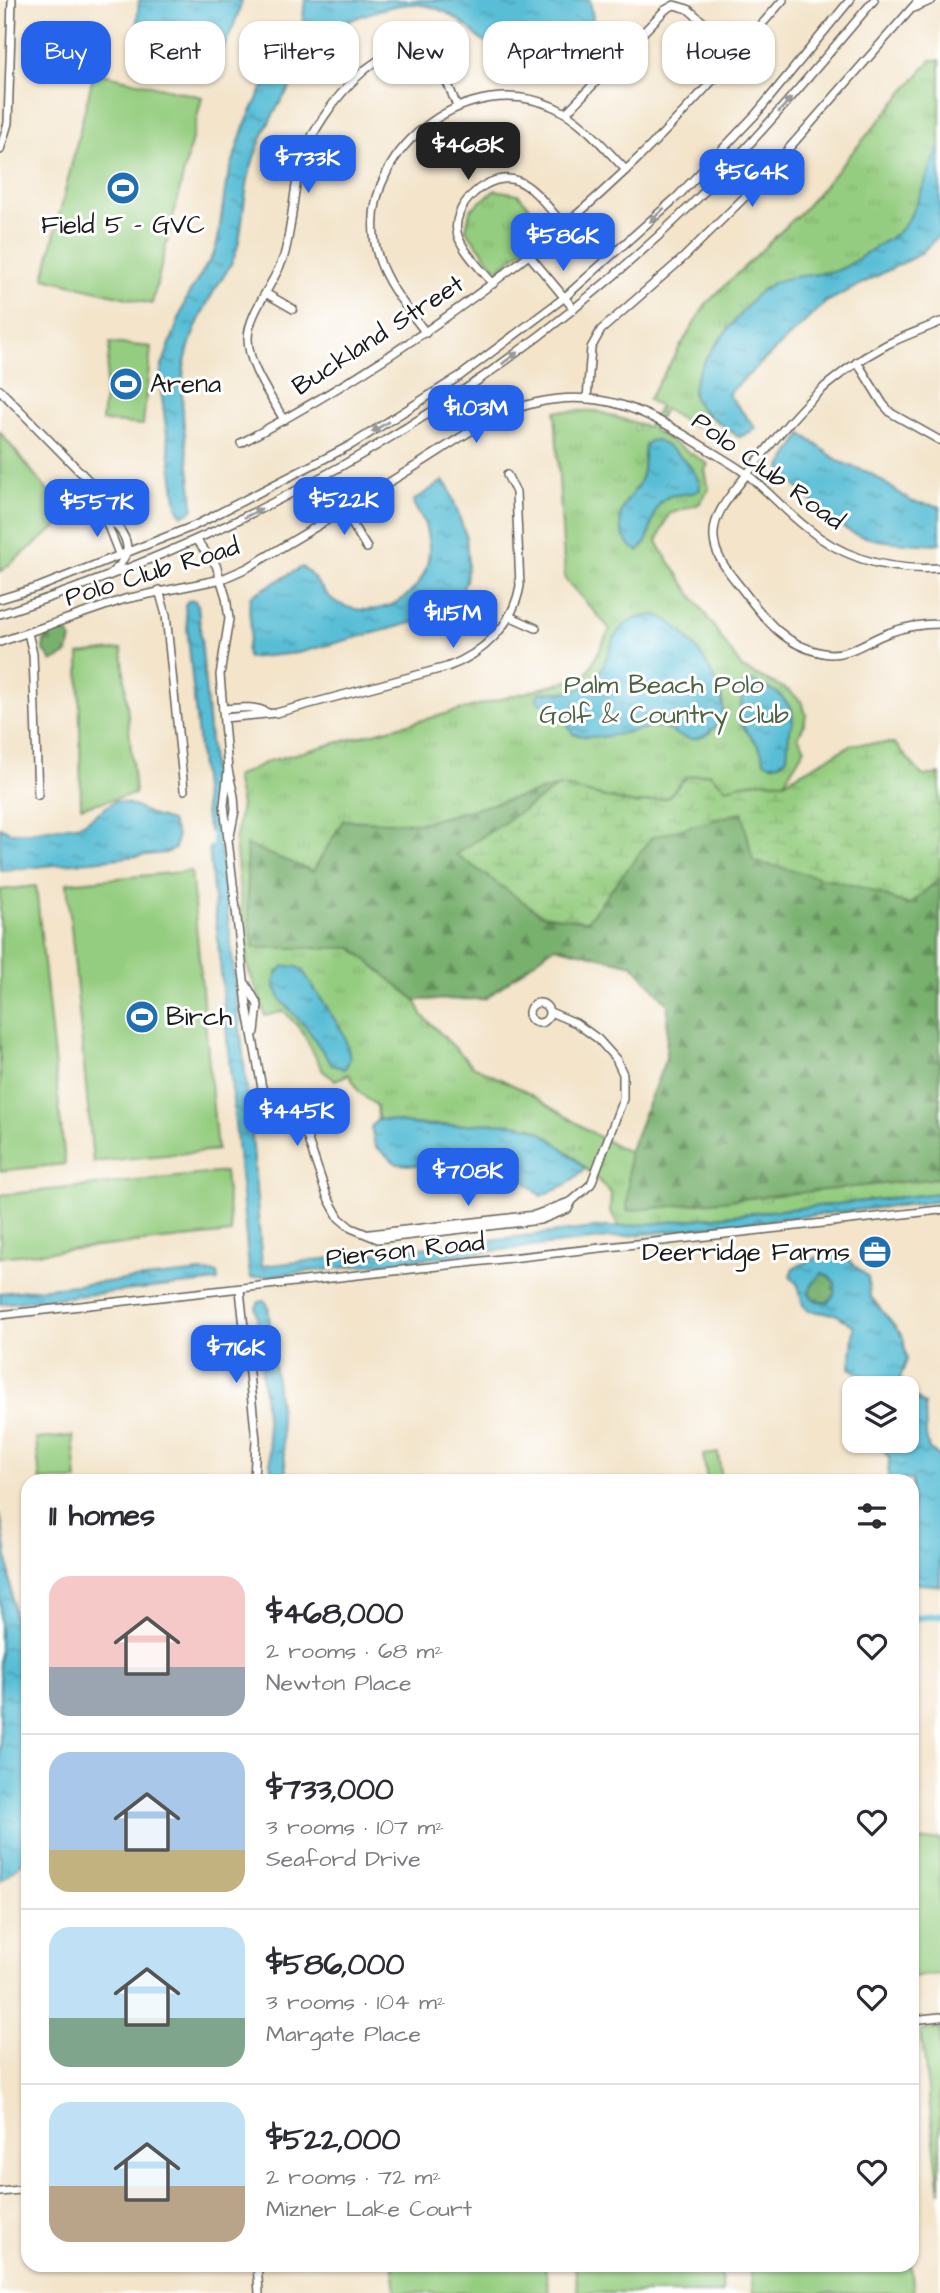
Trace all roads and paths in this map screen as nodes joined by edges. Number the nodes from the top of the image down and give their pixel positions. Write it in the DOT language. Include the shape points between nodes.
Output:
graph roads {
  1 [pos="12,0"];
  2 [pos="783,0"];
  3 [pos="850,0"];
  4 [pos="874,0"];
  5 [pos="919,0"];
  6 [pos="932,0"];
  7 [pos="911,10"];
  8 [pos="702,21"];
  9 [pos="765,21"];
  10 [pos="709,84"];
  11 [pos="457,106"];
  12 [pos="566,113"];
  13 [pos="0,150"];
  14 [pos="626,170"];
  15 [pos="565,226"];
  16 [pos="529,255"];
  17 [pos="493,284"];
  18 [pos="267,294"];
  19 [pos="565,297"];
  20 [pos="293,310"];
  21 [pos="574,310"];
  22 [pos="940,322"];
  23 [pos="426,333"];
  24 [pos="857,362"];
  25 [pos="0,390"];
  26 [pos="587,398"];
  27 [pos="284,420"];
  28 [pos="939,440"];
  29 [pos="241,443"];
  30 [pos="507,475"];
  31 [pos="747,475"];
  32 [pos="344,511"];
  33 [pos="107,516"];
  34 [pos="197,541"];
  35 [pos="367,548"];
  36 [pos="124,554"];
  37 [pos="146,562"];
  38 [pos="940,568"];
  39 [pos="107,577"];
  40 [pos="222,579"];
  41 [pos="159,590"];
  42 [pos="0,599"];
  43 [pos="0,614"];
  44 [pos="509,616"];
  45 [pos="940,624"];
  46 [pos="536,628"];
  47 [pos="28,633"];
  48 [pos="0,642"];
  49 [pos="223,709"];
  50 [pos="268,714"];
  51 [pos="224,718"];
  52 [pos="184,790"];
  53 [pos="38,796"];
  54 [pos="550,1012"];
  55 [pos="940,1210"];
  56 [pos="240,1290"];
  57 [pos="0,1315"];
  58 [pos="254,1474"];
  59 [pos="940,2017"];
  60 [pos="919,2019"];
  61 [pos="21,2190"];
  62 [pos="0,2192"];
  63 [pos="258,2272"];
  64 [pos="260,2293"];
  1 -- 13 [label="street" via="8,123"];
  2 -- 9 [label="street, Buckland Street"];
  3 -- 19 [label="street, one-way" via="717,156"];
  21 -- 4 [label="street, one-way" via="730,166"];
  5 -- 7 [label="street"];
  6 -- 7 [label="street"];
  7 -- 26 [label="street" via="755,187 601,330 591,348"];
  8 -- 12 [label="street" via="688,9 674,5 665,10"];
  10 -- 14 [label="street, Buckland Street"];
  11 -- 12 [label="street" via="510,96 539,101"];
  11 -- 18 [label="street" via="439,68 415,52 390,53 354,81 340,95 305,152 284,255"];
  11 -- 23 [label="street" via="396,157 381,183 374,212 380,265"];
  12 -- 14 [label="street"];
  14 -- 15 [label="street, Buckland Street"];
  15 -- 16 [label="street, Buckland Street"];
  15 -- 17 [label="street" via="521,182 505,178 486,185 463,204 456,223 461,243"];
  16 -- 17 [label="street, Buckland Street"];
  16 -- 19 [label="street"];
  17 -- 23 [label="street, Buckland Street"];
  18 -- 20 [label="street"];
  18 -- 27 [label="street" via="251,322 249,349"];
  19 -- 21 [label="street"];
  19 -- 36 [label="street, one-way" via="460,376 365,437 194,526"];
  34 -- 21 [label="street, one-way" via="376,448"];
  22 -- 24 [label="street"];
  23 -- 27 [label="street, Buckland Street"];
  24 -- 28 [label="street" via="891,412"];
  24 -- 31 [label="street" via="790,418"];
  25 -- 33 [label="street" via="94,486"];
  26 -- 31 [label="street, Polo Club Road" via="651,415"];
  26 -- 32 [label="street, Polo Club Road" via="552,400 505,413"];
  27 -- 29 [label="street, Buckland Street"];
  30 -- 44 [label="street" via="516,492 521,574"];
  31 -- 38 [label="street, Polo Club Road" via="814,534 840,550 887,566"];
  31 -- 45 [label="street" via="717,516 715,546 777,632 830,654 905,627"];
  32 -- 35 [label="street"];
  32 -- 40 [label="street, Polo Club Road"];
  33 -- 36 [label="street" via="112,540"];
  33 -- 36 [label="street" via="128,545"];
  34 -- 37 [label="street"];
  34 -- 40 [label="street"];
  36 -- 37 [label="street"];
  36 -- 39 [label="street"];
  36 -- 42 [label="street"];
  37 -- 39 [label="street"];
  39 -- 43 [label="street"];
  40 -- 41 [label="street, Polo Club Road"];
  40 -- 49 [label="street" via="230,624 220,670"];
  41 -- 47 [label="street, Polo Club Road"];
  41 -- 52 [label="street" via="166,615"];
  44 -- 46 [label="street"];
  44 -- 50 [label="street" via="488,645 459,663"];
  47 -- 48 [label="street, Polo Club Road"];
  47 -- 53 [label="street" via="33,654"];
  49 -- 50 [label="street" via="251,707"];
  49 -- 51 [label="street"];
  50 -- 51 [label="street"];
  51 -- 54 [label="street" via="228,771 224,805 259,1078 266,1096 307,1135 336,1214 351,1228 379,1239 540,1220 568,1209 594,1180 622,1105 625,1084 616,1059 598,1039"];
  55 -- 56 [label="street, Pierson Road"];
  56 -- 57 [label="street, Pierson Road"];
  56 -- 58 [label="street" via="256,1440"];
  59 -- 60 [label="street"];
  61 -- 62 [label="street"];
  63 -- 64 [label="street"];
}
